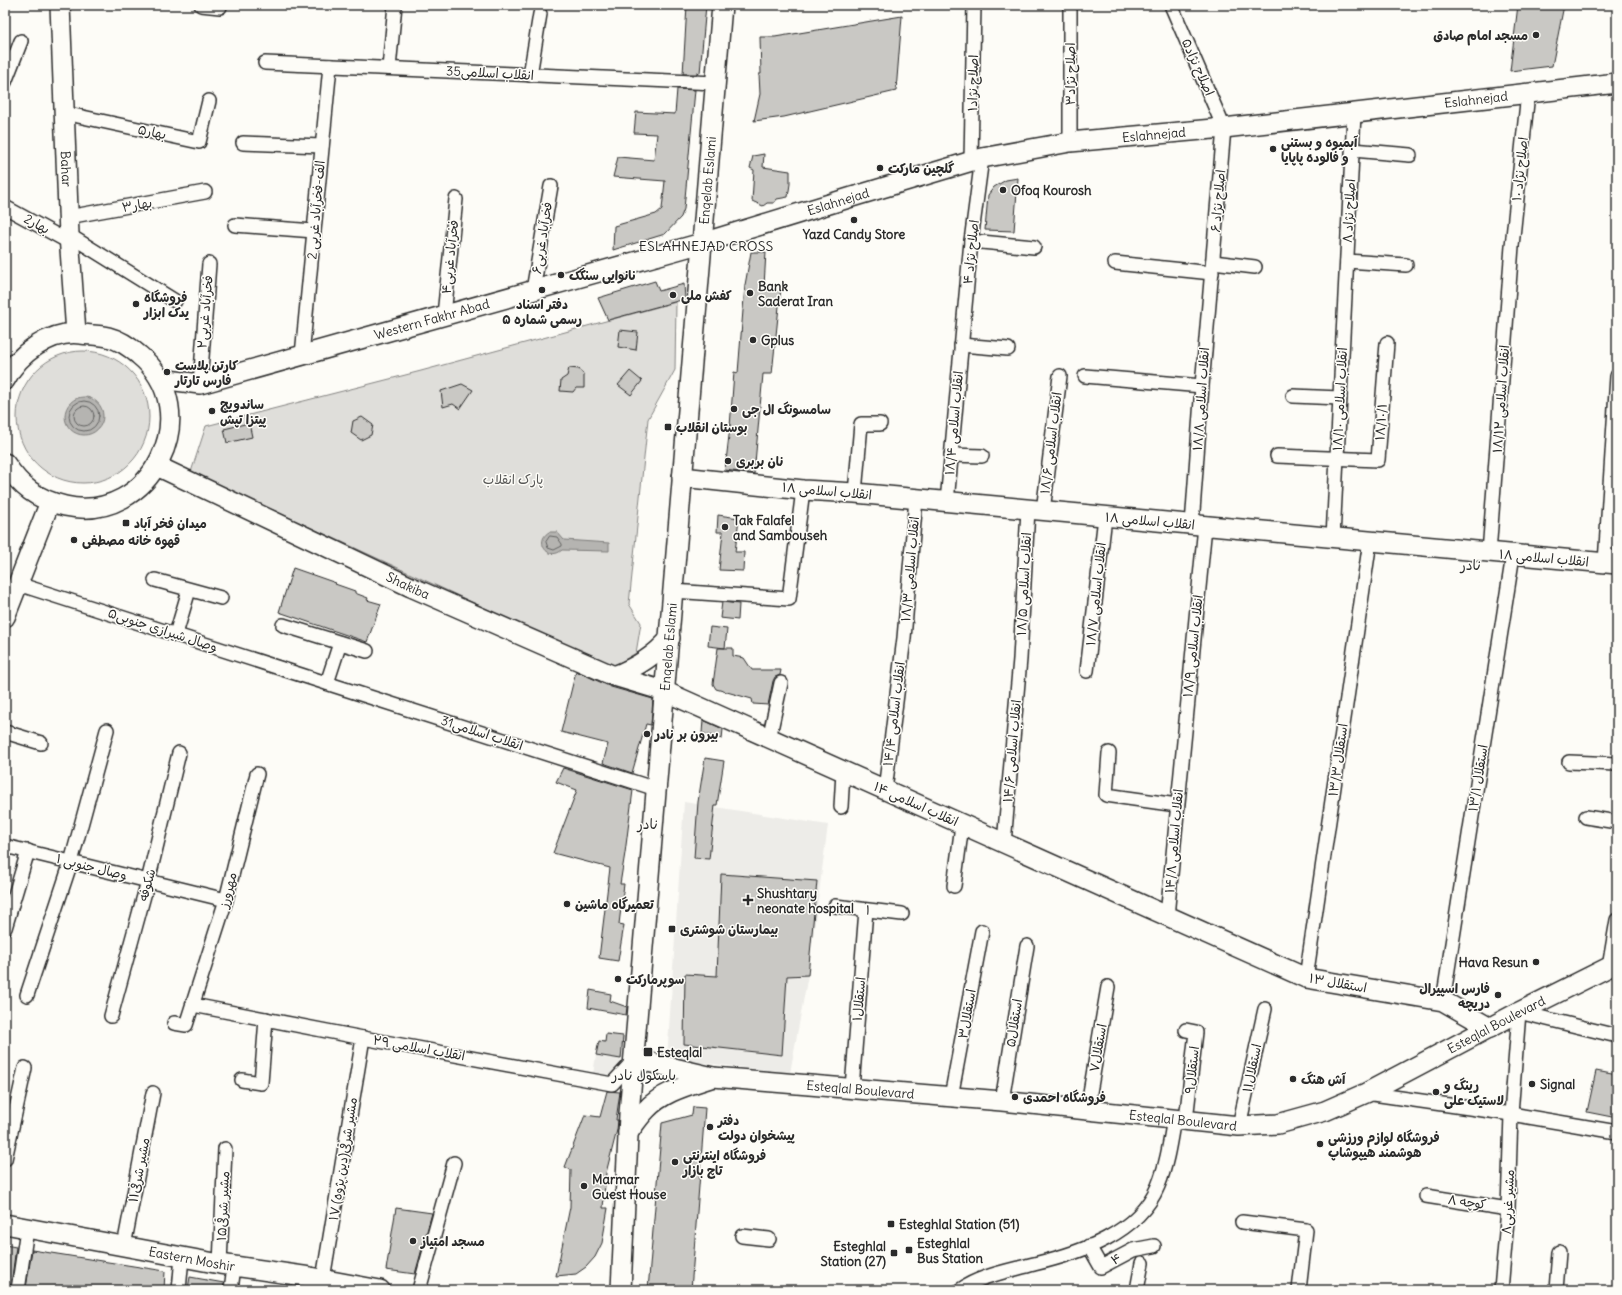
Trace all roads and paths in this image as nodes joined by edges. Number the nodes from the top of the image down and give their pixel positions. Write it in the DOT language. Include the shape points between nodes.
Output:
graph roads {
  1 [pos="60,5"];
  2 [pos="200,5"];
  3 [pos="395,5"];
  4 [pos="722,5"];
  5 [pos="974,5"];
  6 [pos="1070,5"];
  7 [pos="1171,5"];
  8 [pos="220,7"];
  9 [pos="540,14"];
  10 [pos="21,41"];
  11 [pos="265,63"];
  12 [pos="330,66"];
  13 [pos="389,68"];
  14 [pos="530,75"];
  15 [pos="5,82"];
  16 [pos="1617,83"];
  17 [pos="715,84"];
  18 [pos="1528,93"];
  19 [pos="209,101"];
  20 [pos="64,113"];
  21 [pos="1354,114"];
  22 [pos="1224,128"];
  23 [pos="1070,142"];
  24 [pos="243,143"];
  25 [pos="322,146"];
  26 [pos="1353,150"];
  27 [pos="1410,155"];
  28 [pos="977,160"];
  29 [pos="551,186"];
  30 [pos="205,192"];
  31 [pos="456,199"];
  32 [pos="5,207"];
  33 [pos="235,225"];
  34 [pos="69,231"];
  35 [pos="314,231"];
  36 [pos="971,241"];
  37 [pos="702,244"];
  38 [pos="1512,246"];
  39 [pos="1034,247"];
  40 [pos="1347,261"];
  41 [pos="1115,263"];
  42 [pos="209,264"];
  43 [pos="1406,265"];
  44 [pos="1212,267"];
  45 [pos="1255,267"];
  46 [pos="533,290"];
  47 [pos="175,301"];
  48 [pos="444,315"];
  49 [pos="76,333"];
  50 [pos="1387,343"];
  51 [pos="961,345"];
  52 [pos="1008,348"];
  53 [pos="302,355"];
  54 [pos="1060,376"];
  55 [pos="1085,376"];
  56 [pos="1617,376"];
  57 [pos="160,379"];
  58 [pos="5,380"];
  59 [pos="200,384"];
  60 [pos="1202,386"];
  61 [pos="1293,396"];
  62 [pos="1340,398"];
  63 [pos="880,424"];
  64 [pos="951,455"];
  65 [pos="982,456"];
  66 [pos="1277,456"];
  67 [pos="1336,457"];
  68 [pos="5,463"];
  69 [pos="157,466"];
  70 [pos="682,477"];
  71 [pos="803,490"];
  72 [pos="855,493"];
  73 [pos="916,499"];
  74 [pos="50,502"];
  75 [pos="947,502"];
  76 [pos="1036,510"];
  77 [pos="1104,517"];
  78 [pos="1199,525"];
  79 [pos="1333,538"];
  80 [pos="1370,541"];
  81 [pos="1490,552"];
  82 [pos="1513,555"];
  83 [pos="1611,564"];
  84 [pos="155,580"];
  85 [pos="18,584"];
  86 [pos="189,590"];
  87 [pos="673,591"];
  88 [pos="221,598"];
  89 [pos="6,613"];
  90 [pos="283,624"];
  91 [pos="176,634"];
  92 [pos="670,638"];
  93 [pos="904,638"];
  94 [pos="340,643"];
  95 [pos="366,651"];
  96 [pos="1020,659"];
  97 [pos="1087,671"];
  98 [pos="614,676"];
  99 [pos="309,677"];
  100 [pos="328,683"];
  101 [pos="781,683"];
  102 [pos="664,691"];
  103 [pos="107,730"];
  104 [pos="5,732"];
  105 [pos="769,738"];
  106 [pos="41,743"];
  107 [pos="179,753"];
  108 [pos="1109,753"];
  109 [pos="1569,762"];
  110 [pos="1617,764"];
  111 [pos="1181,765"];
  112 [pos="843,772"];
  113 [pos="257,774"];
  114 [pos="656,788"];
  115 [pos="885,790"];
  116 [pos="1177,805"];
  117 [pos="841,807"];
  118 [pos="1586,817"];
  119 [pos="1617,822"];
  120 [pos="962,825"];
  121 [pos="1004,843"];
  122 [pos="5,846"];
  123 [pos="28,851"];
  124 [pos="71,862"];
  125 [pos="148,881"];
  126 [pos="954,886"];
  127 [pos="226,900"];
  128 [pos="835,906"];
  129 [pos="866,910"];
  130 [pos="902,914"];
  131 [pos="1167,916"];
  132 [pos="1617,920"];
  133 [pos="5,928"];
  134 [pos="982,931"];
  135 [pos="1027,946"];
  136 [pos="1614,966"];
  137 [pos="1306,978"];
  138 [pos="1108,987"];
  139 [pos="27,995"];
  140 [pos="1443,1001"];
  141 [pos="193,1005"];
  142 [pos="1265,1009"];
  143 [pos="1519,1012"];
  144 [pos="111,1016"];
  145 [pos="266,1019"];
  146 [pos="174,1023"];
  147 [pos="1490,1028"];
  148 [pos="1186,1030"];
  149 [pos="1617,1036"];
  150 [pos="363,1038"];
  151 [pos="635,1059"];
  152 [pos="25,1068"];
  153 [pos="713,1077"];
  154 [pos="242,1080"];
  155 [pos="852,1088"];
  156 [pos="153,1093"];
  157 [pos="1366,1093"];
  158 [pos="951,1097"];
  159 [pos="1002,1101"];
  160 [pos="1086,1110"];
  161 [pos="1511,1114"];
  162 [pos="1180,1119"];
  163 [pos="1239,1126"];
  164 [pos="1617,1132"];
  165 [pos="628,1133"];
  166 [pos="225,1149"];
  167 [pos="5,1159"];
  168 [pos="454,1163"];
  169 [pos="1426,1196"];
  170 [pos="1508,1209"];
  171 [pos="1242,1222"];
  172 [pos="5,1224"];
  173 [pos="27,1229"];
  174 [pos="742,1236"];
  175 [pos="769,1239"];
  176 [pos="124,1246"];
  177 [pos="1089,1246"];
  178 [pos="1154,1246"];
  179 [pos="1559,1252"];
  180 [pos="182,1257"];
  181 [pos="1142,1263"];
  182 [pos="227,1265"];
  183 [pos="314,1282"];
  184 [pos="18,1290"];
  185 [pos="179,1290"];
  186 [pos="231,1290"];
  187 [pos="380,1290"];
  188 [pos="419,1290"];
  189 [pos="621,1290"];
  190 [pos="960,1290"];
  191 [pos="1137,1290"];
  192 [pos="1299,1290"];
  193 [pos="1501,1290"];
  194 [pos="1556,1290"];
  1 -- 20 [label="main road, Bahar"];
  2 -- 8 [label="street"];
  3 -- 13 [label="street"];
  4 -- 17 [label="main road, Enqelab Eslami"];
  5 -- 28 [label="street, اصلاح نژاد۱"];
  6 -- 23 [label="street, اصلاح نژاد۳"];
  7 -- 22 [label="street, اصلاح نژاد۵"];
  9 -- 14 [label="street"];
  10 -- 15 [label="street"];
  11 -- 12 [label="street, 35انقلاب اسلامی"];
  12 -- 13 [label="street, 35انقلاب اسلامی"];
  12 -- 25 [label="street, 2 الف-فخرآباد غربی"];
  13 -- 14 [label="street, 35انقلاب اسلامی"];
  14 -- 17 [label="street, 35انقلاب اسلامی"];
  16 -- 18 [label="main road, Eslahnejad"];
  17 -- 37 [label="main road, Enqelab Eslami"];
  18 -- 21 [label="main road, Eslahnejad"];
  18 -- 38 [label="street, ۱۰ اصلاح نژاد"];
  19 -- 20 [label="street, بهار۵" via="199,142"];
  20 -- 34 [label="main road, Bahar"];
  21 -- 22 [label="main road, Eslahnejad"];
  21 -- 26 [label="street, ۸ اصلاح نژاد"];
  22 -- 23 [label="main road, Eslahnejad"];
  22 -- 44 [label="street, ۶ اصلاح نژاد"];
  23 -- 28 [label="main road, Eslahnejad"];
  24 -- 25 [label="street"];
  25 -- 35 [label="street, 2 الف-فخرآباد غربی"];
  26 -- 27 [label="street"];
  26 -- 40 [label="street, ۸ اصلاح نژاد"];
  28 -- 36 [label="street, ۴ اصلاح نژاد"];
  28 -- 37 [label="main road, Eslahnejad"];
  29 -- 46 [label="street, ۶فخرآباد غربی"];
  30 -- 34 [label="street, بهار۳"];
  31 -- 48 [label="street, ۴فخرآباد غربی"];
  32 -- 34 [label="street, 2بهار"];
  33 -- 35 [label="street"];
  34 -- 47 [label="street, 2بهار"];
  34 -- 49 [label="main road, Bahar"];
  35 -- 53 [label="street, 2 الف-فخرآباد غربی"];
  36 -- 39 [label="street"];
  36 -- 51 [label="street, ۴ اصلاح نژاد"];
  37 -- 46 [label="main road, Western Fakhr Abad"];
  37 -- 70 [label="main road, Enqelab Eslami"];
  38 -- 81 [label="street, ۱۸/۱۲ انقلاب اسلامی"];
  40 -- 43 [label="street"];
  40 -- 62 [label="street, ۱۸/۱۰ انقلاب اسلامی"];
  41 -- 44 [label="street"];
  42 -- 59 [label="street, ۲فخرآباد غربی"];
  44 -- 45 [label="street"];
  44 -- 60 [label="street, ۱۸/۸ انقلاب اسلامی"];
  46 -- 48 [label="main road, Western Fakhr Abad"];
  48 -- 53 [label="main road, Western Fakhr Abad"];
  49 -- 57 [label="main road" via="108,337 129,346 147,360"];
  49 -- 58 [label="main road" via="42,342 31,349 17,360"];
  50 -- 67 [label="street, ۱۸/۱۰/۱" via="1378,460"];
  51 -- 52 [label="street"];
  51 -- 64 [label="street, ۱۸/۴ انقلاب اسلامی"];
  53 -- 59 [label="main road, Western Fakhr Abad"];
  54 -- 76 [label="street, ۱۸/۶ انقلاب اسلامی"];
  55 -- 60 [label="street"];
  56 -- 83 [label="street"];
  57 -- 59 [label="main road, Western Fakhr Abad"];
  57 -- 69 [label="main road" via="168,400 170,423 167,445"];
  60 -- 78 [label="street, ۱۸/۸ انقلاب اسلامی"];
  61 -- 62 [label="street"];
  62 -- 67 [label="street, ۱۸/۱۰ انقلاب اسلامی"];
  63 -- 72 [label="street" via="862,424"];
  64 -- 65 [label="street"];
  64 -- 75 [label="street, ۱۸/۴ انقلاب اسلامی"];
  66 -- 67 [label="street"];
  67 -- 79 [label="street, ۱۸/۱۰ انقلاب اسلامی"];
  68 -- 74 [label="main road" via="14,477 26,488"];
  69 -- 74 [label="main road" via="143,484 115,502 96,508 75,508"];
  69 -- 98 [label="main road, Shakiba" via="411,587"];
  70 -- 71 [label="main road, ۱۸ انقلاب اسلامی"];
  70 -- 87 [label="main road, Enqelab Eslami"];
  71 -- 72 [label="main road, ۱۸ انقلاب اسلامی"];
  71 -- 87 [label="street" via="789,599"];
  72 -- 73 [label="main road, ۱۸ انقلاب اسلامی"];
  73 -- 75 [label="main road, ۱۸ انقلاب اسلامی"];
  73 -- 93 [label="street, ۱۸/۳ انقلاب اسلامی"];
  74 -- 85 [label="main road"];
  75 -- 76 [label="main road, ۱۸ انقلاب اسلامی"];
  76 -- 77 [label="main road, ۱۸ انقلاب اسلامی"];
  76 -- 96 [label="street, ۱۸/۵ انقلاب اسلامی"];
  77 -- 78 [label="main road, ۱۸ انقلاب اسلامی"];
  77 -- 97 [label="street, ۱۸/۷ انقلاب اسلامی"];
  78 -- 79 [label="main road, ۱۸ انقلاب اسلامی"];
  78 -- 111 [label="street, ۱۸/۹ انقلاب اسلامی"];
  79 -- 80 [label="main road, ۱۸ انقلاب اسلامی"];
  80 -- 81 [label="main road, ۱۸ انقلاب اسلامی"];
  80 -- 137 [label="street, ۱۳/۳ استقلال"];
  81 -- 82 [label="main road, ۱۸ انقلاب اسلامی"];
  82 -- 83 [label="main road, ۱۸ انقلاب اسلامی"];
  82 -- 140 [label="street, ۱۳/۱ استقلال"];
  84 -- 86 [label="street"];
  85 -- 89 [label="main road"];
  85 -- 91 [label="street, ۵وصال شیرازی جنوبی"];
  86 -- 88 [label="street"];
  86 -- 91 [label="street"];
  87 -- 92 [label="main road, Enqelab Eslami"];
  90 -- 94 [label="street"];
  91 -- 99 [label="street, ۵وصال شیرازی جنوبی"];
  92 -- 98 [label="main road" via="641,663"];
  92 -- 102 [label="main road, Enqelab Eslami"];
  93 -- 115 [label="street, ۱۴/۴ انقلاب اسلامی"];
  94 -- 95 [label="street"];
  94 -- 100 [label="street"];
  96 -- 121 [label="street, ۱۴/۶ انقلاب اسلامی"];
  98 -- 102 [label="main road, Shakiba"];
  99 -- 100 [label="street, 31انقلاب اسلامی"];
  100 -- 114 [label="street, 31انقلاب اسلامی"];
  101 -- 105 [label="street"];
  102 -- 105 [label="main road, ۱۴ انقلاب اسلامی"];
  102 -- 114 [label="main road, Enqelab Eslami"];
  103 -- 124 [label="street"];
  104 -- 106 [label="street"];
  105 -- 112 [label="main road, ۱۴ انقلاب اسلامی"];
  107 -- 125 [label="street, شکوفه"];
  108 -- 116 [label="street" via="1106,795"];
  109 -- 110 [label="street"];
  111 -- 116 [label="street, ۱۴/۸ انقلاب اسلامی"];
  112 -- 115 [label="main road, ۱۴ انقلاب اسلامی"];
  112 -- 117 [label="street"];
  113 -- 127 [label="street, مهرورز"];
  114 -- 151 [label="main road, Enqelab Eslami"];
  115 -- 120 [label="main road, ۱۴ انقلاب اسلامی"];
  116 -- 131 [label="street, ۱۴/۸ انقلاب اسلامی"];
  118 -- 119 [label="street"];
  120 -- 121 [label="main road, ۱۴ انقلاب اسلامی"];
  120 -- 126 [label="street"];
  121 -- 131 [label="main road, ۱۴ انقلاب اسلامی"];
  122 -- 123 [label="street, وصال جنوبی ۱"];
  123 -- 124 [label="street, وصال جنوبی ۱"];
  123 -- 133 [label="street"];
  124 -- 125 [label="street, وصال جنوبی ۱"];
  124 -- 139 [label="street"];
  125 -- 127 [label="street, وصال جنوبی ۱"];
  125 -- 144 [label="street, شکوفه"];
  127 -- 141 [label="street, مهرورز"];
  128 -- 129 [label="street, ۱"];
  129 -- 130 [label="street, ۱"];
  129 -- 155 [label="street, استقلال۱"];
  131 -- 137 [label="main road, ۱۳ استقلال"];
  132 -- 136 [label="street"];
  134 -- 158 [label="street, استقلال۳"];
  135 -- 159 [label="street, استقلال۵"];
  136 -- 143 [label="main road, Esteqlal Boulevard"];
  137 -- 140 [label="main road, ۱۳ استقلال"];
  138 -- 160 [label="street, استقلال۷"];
  140 -- 147 [label="main road, ۱۳ استقلال"];
  141 -- 145 [label="street, انقلاب اسلامی ۲۹"];
  141 -- 146 [label="street, مهرورز" via="186,1025"];
  142 -- 163 [label="street, استقلال۱۱"];
  143 -- 147 [label="main road, Esteqlal Boulevard"];
  143 -- 149 [label="street"];
  143 -- 161 [label="street, مشیر غربی۸"];
  145 -- 150 [label="street, انقلاب اسلامی ۲۹"];
  145 -- 154 [label="street" via="261,1083"];
  147 -- 157 [label="main road, Esteqlal Boulevard"];
  148 -- 162 [label="street, استقلال۹" via="1196,1032"];
  150 -- 151 [label="street, انقلاب اسلامی ۲۹" via="612,1084"];
  150 -- 183 [label="street, ۱۷ مشیر شرقی(دین پژوه)"];
  151 -- 153 [label="main road, Esteqlal Boulevard"];
  151 -- 165 [label="main road, Enqelab Eslami"];
  152 -- 167 [label="street"];
  153 -- 155 [label="main road, Esteqlal Boulevard"];
  153 -- 165 [label="main road" via="673,1091 657,1100"];
  155 -- 158 [label="main road, Esteqlal Boulevard"];
  156 -- 176 [label="street, مشیر شرقی۱۱"];
  157 -- 161 [label="street"];
  157 -- 163 [label="main road, Esteqlal Boulevard" via="1326,1111 1278,1124"];
  158 -- 159 [label="main road, Esteqlal Boulevard"];
  159 -- 160 [label="main road, Esteqlal Boulevard"];
  160 -- 162 [label="main road, Esteqlal Boulevard"];
  161 -- 164 [label="street"];
  161 -- 170 [label="street, مشیر غربی۸"];
  162 -- 163 [label="main road, Esteqlal Boulevard"];
  162 -- 177 [label="street" via="1158,1188 1146,1207 1112,1236"];
  165 -- 189 [label="main road, Enqelab Eslami"];
  166 -- 182 [label="street, مشیر شرقی۱۵"];
  168 -- 188 [label="street"];
  169 -- 170 [label="street, کوچه ۸"];
  170 -- 193 [label="street, مشیر غربی۸"];
  171 -- 192 [label="street" via="1306,1230"];
  172 -- 173 [label="main road, Eastern Moshir"];
  173 -- 176 [label="main road, Eastern Moshir"];
  173 -- 184 [label="street"];
  174 -- 175 [label="street"];
  176 -- 180 [label="main road, Eastern Moshir"];
  177 -- 178 [label="street, ۴" via="1101,1267 1133,1250"];
  177 -- 190 [label="street" via="1062,1258 993,1274"];
  179 -- 194 [label="street"];
  180 -- 182 [label="main road, Eastern Moshir"];
  180 -- 185 [label="street"];
  181 -- 191 [label="street"];
  182 -- 183 [label="main road, Eastern Moshir"];
  182 -- 186 [label="street, مشیر شرقی۱۵"];
  183 -- 187 [label="main road, Eastern Moshir"];
}
